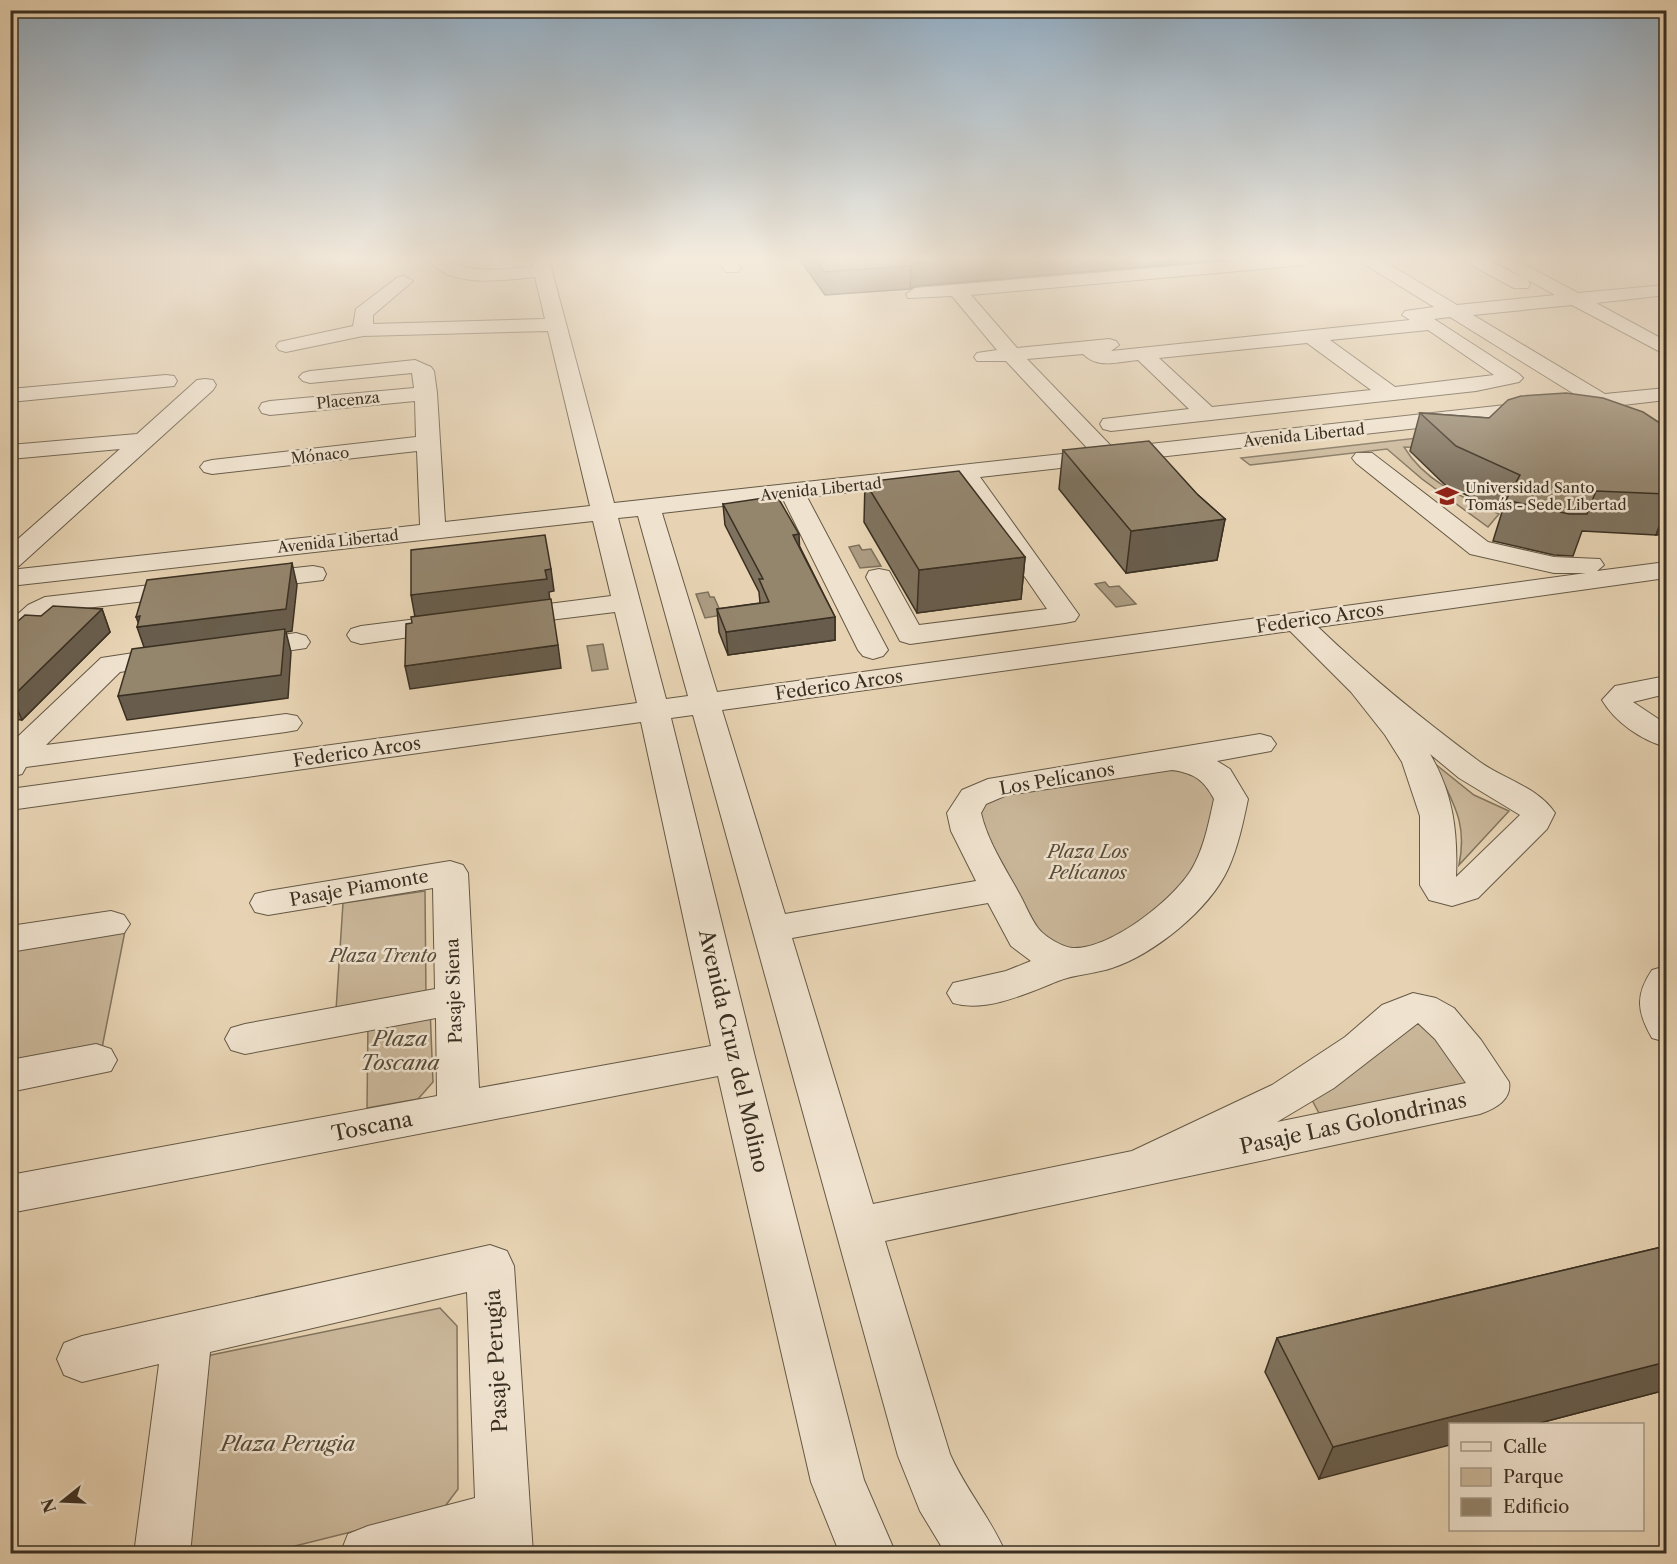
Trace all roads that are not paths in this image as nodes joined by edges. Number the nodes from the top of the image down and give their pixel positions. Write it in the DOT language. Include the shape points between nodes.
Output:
graph roads {
  1 [pos="350,333"];
  2 [pos="559,333"];
  3 [pos="993,333"];
  4 [pos="1231,333"];
  5 [pos="1341,333"];
  6 [pos="1445,333"];
  7 [pos="1491,333"];
  8 [pos="1637,333"];
  9 [pos="1311,336"];
  10 [pos="286,346"];
  11 [pos="1088,347"];
  12 [pos="1666,349"];
  13 [pos="1143,354"];
  14 [pos="1012,355"];
  15 [pos="984,357"];
  16 [pos="310,376"];
  17 [pos="1666,378"];
  18 [pos="166,381"];
  19 [pos="205,385"];
  20 [pos="1579,388"];
  21 [pos="426,393"];
  22 [pos="1391,394"];
  23 [pos="1666,394"];
  24 [pos="10,396"];
  25 [pos="1602,402"];
  26 [pos="270,408"];
  27 [pos="1207,414"];
  28 [pos="1111,424"];
  29 [pos="145,440"];
  30 [pos="1666,441"];
  31 [pos="429,443"];
  32 [pos="1100,449"];
  33 [pos="10,452"];
  34 [pos="1365,458"];
  35 [pos="212,467"];
  36 [pos="965,473"];
  37 [pos="792,492"];
  38 [pos="603,502"];
  39 [pos="648,508"];
  40 [pos="433,521"];
  41 [pos="613,545"];
  42 [pos="11,563"];
  43 [pos="1666,570"];
  44 [pos="313,574"];
  45 [pos="879,578"];
  46 [pos="1611,578"];
  47 [pos="627,602"];
  48 [pos="677,604"];
  49 [pos="1296,621"];
  50 [pos="361,635"];
  51 [pos="10,637"];
  52 [pos="296,642"];
  53 [pos="873,650"];
  54 [pos="1666,685"];
  55 [pos="1362,686"];
  56 [pos="707,704"];
  57 [pos="654,711"];
  58 [pos="286,723"];
  59 [pos="1666,737"];
  60 [pos="1260,744"];
  61 [pos="1172,760"];
  62 [pos="11,762"];
  63 [pos="10,800"];
  64 [pos="450,873"];
  65 [pos="998,889"];
  66 [pos="268,903"];
  67 [pos="111,924"];
  68 [pos="772,929"];
  69 [pos="10,939"];
  70 [pos="1069,962"];
  71 [pos="1666,980"];
  72 [pos="967,993"];
  73 [pos="454,1000"];
  74 [pos="1666,1027"];
  75 [pos="245,1039"];
  76 [pos="734,1057"];
  77 [pos="96,1060"];
  78 [pos="10,1076"];
  79 [pos="459,1109"];
  80 [pos="1146,1165"];
  81 [pos="10,1194"];
  82 [pos="858,1227"];
  83 [pos="187,1335"];
  84 [pos="82,1359"];
  85 [pos="505,1536"];
  86 [pos="162,1554"];
  87 [pos="368,1554"];
  88 [pos="868,1554"];
  89 [pos="978,1554"];
  1 -- 10 [label="street"];
  2 -- 38 [label="street, Avenida Cruz del Molino"];
  3 -- 14 [label="street"];
  4 -- 11 [label="street"];
  5 -- 9 [label="street"];
  6 -- 22 [label="street" via="1512,378"];
  7 -- 20 [label="street"];
  8 -- 12 [label="street"];
  9 -- 13 [label="street"];
  9 -- 22 [label="street"];
  11 -- 13 [label="street" via="1100,358"];
  11 -- 14 [label="street"];
  13 -- 27 [label="street"];
  14 -- 15 [label="street"];
  14 -- 32 [label="street"];
  16 -- 21 [label="street" via="415,366 424,370"];
  17 -- 20 [label="street, Avenida Libertad"];
  18 -- 24 [label="street"];
  19 -- 29 [label="street"];
  20 -- 25 [label="street"];
  20 -- 32 [label="street, Avenida Libertad"];
  21 -- 26 [label="street, Placenza"];
  21 -- 31 [label="street"];
  22 -- 27 [label="street"];
  23 -- 25 [label="street, Avenida Libertad"];
  25 -- 30 [label="street"];
  25 -- 32 [label="street, Avenida Libertad"];
  27 -- 28 [label="street"];
  29 -- 33 [label="street"];
  29 -- 42 [label="street"];
  31 -- 35 [label="street, Mónaco"];
  31 -- 40 [label="street"];
  32 -- 36 [label="street, Avenida Libertad"];
  32 -- 38 [label="street, Avenida Libertad"];
  34 -- 46 [label="street" via="1479,548 1554,565 1589,564"];
  36 -- 37 [label="street, Avenida Libertad"];
  36 -- 45 [label="street" via="1065,615 910,635"];
  37 -- 39 [label="street, Avenida Libertad"];
  37 -- 53 [label="street"];
  38 -- 39 [label="street, Avenida Libertad"];
  38 -- 40 [label="street, Avenida Libertad"];
  38 -- 41 [label="street, Avenida Cruz del Molino"];
  39 -- 48 [label="street"];
  40 -- 42 [label="street, Avenida Libertad"];
  41 -- 47 [label="street, Avenida Cruz del Molino"];
  41 -- 48 [label="street" via="660,584"];
  43 -- 46 [label="street, Federico Arcos"];
  44 -- 51 [label="street" via="56,603 38,611"];
  46 -- 49 [label="street, Federico Arcos"];
  47 -- 50 [label="street"];
  47 -- 57 [label="street, Avenida Cruz del Molino"];
  48 -- 56 [label="street"];
  49 -- 55 [label="street"];
  49 -- 56 [label="street, Federico Arcos"];
  52 -- 62 [label="street" via="111,664"];
  54 -- 59 [label="street" via="1629,691 1617,700 1624,711"];
  55 -- 55 [label="street" via="1471,771 1528,803 1538,813 1535,821 1465,889 1452,894 1438,885 1437,815 1428,787 1409,744"];
  56 -- 57 [label="street, Federico Arcos"];
  56 -- 68 [label="street"];
  57 -- 63 [label="street, Federico Arcos"];
  57 -- 76 [label="street, Avenida Cruz del Molino"];
  58 -- 62 [label="street"];
  60 -- 61 [label="street, Los Pelícanos"];
  61 -- 65 [label="street, Los Pelícanos" via="1000,786 974,797 964,813 968,831"];
  61 -- 70 [label="street, Los Pelícanos" via="1198,764 1218,776 1231,799 1210,870 1180,907 1139,939 1100,958"];
  64 -- 66 [label="street, Pasaje Piamonte"];
  64 -- 73 [label="street, Pasaje Siena"];
  65 -- 68 [label="street"];
  65 -- 70 [label="street, Los Pelícanos" via="1024,937 1040,950"];
  67 -- 69 [label="street"];
  68 -- 82 [label="street"];
  70 -- 72 [label="street, Los Pelícanos" via="1012,984"];
  71 -- 74 [label="street" via="1659,990 1657,1011"];
  73 -- 75 [label="street"];
  73 -- 79 [label="street, Pasaje Siena"];
  76 -- 79 [label="street, Toscana"];
  76 -- 88 [label="street, Avenida Cruz del Molino" via="838,1482"];
  77 -- 78 [label="street"];
  79 -- 81 [label="street, Toscana"];
  80 -- 80 [label="street, Pasaje Las Golondrinas" via="1480,1097 1490,1089 1441,1018 1426,1009 1412,1008 1400,1013 1374,1038 1308,1084 1259,1112"];
  80 -- 82 [label="street, Pasaje Las Golondrinas"];
  82 -- 89 [label="street" via="924,1456 944,1501"];
  83 -- 84 [label="street, Pasaje Perugia"];
  83 -- 85 [label="street, Pasaje Perugia" via="490,1266"];
  83 -- 86 [label="street"];
  85 -- 87 [label="street, Pasaje Perugia"];
}
